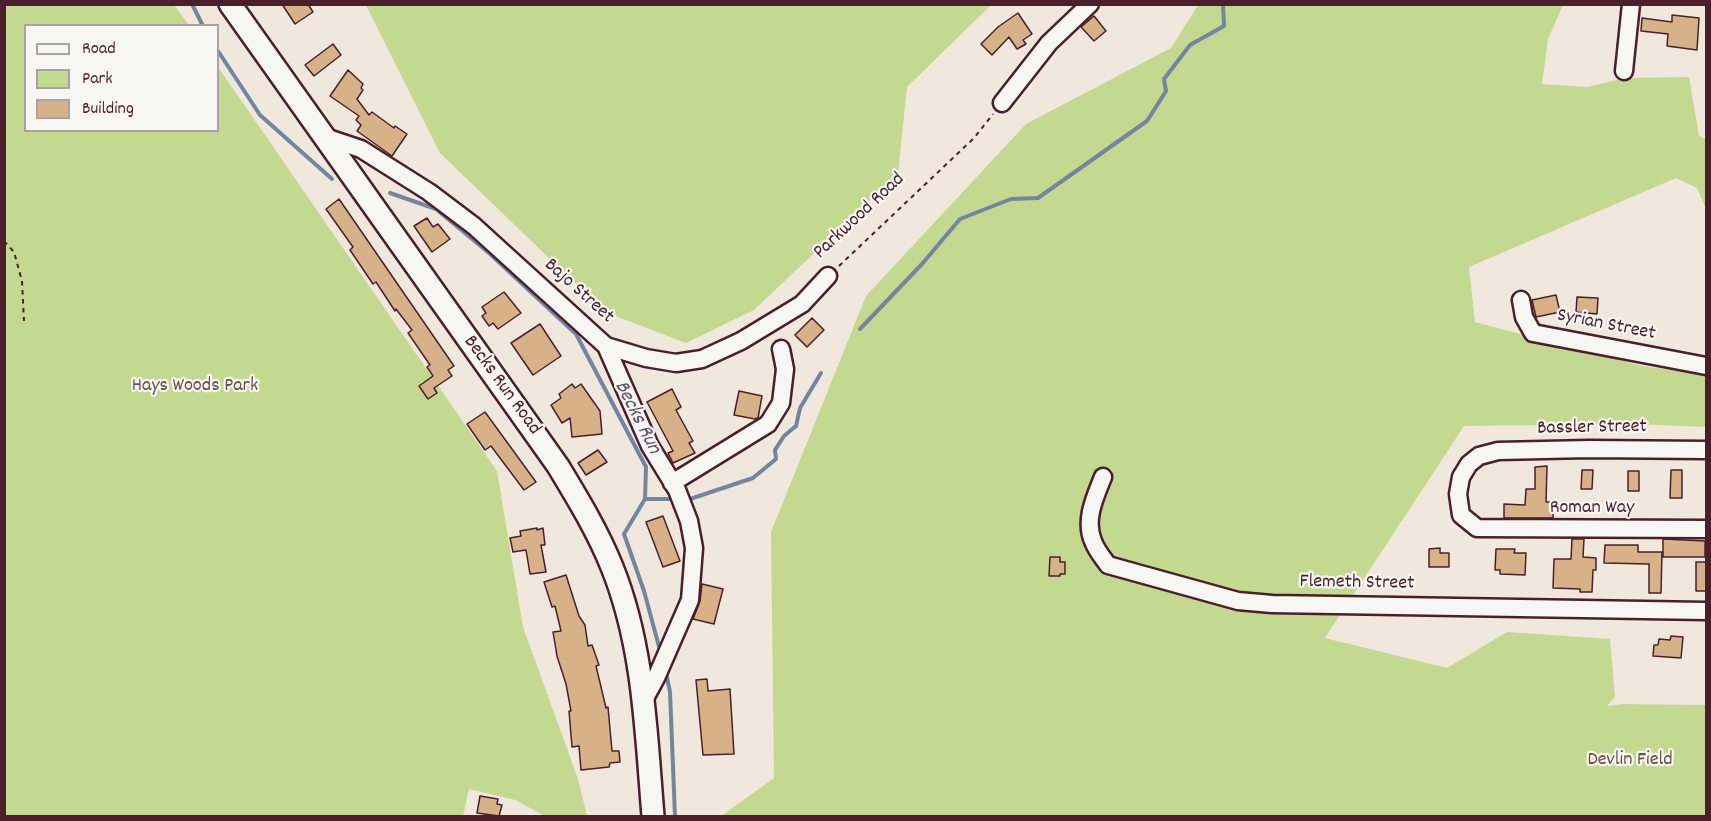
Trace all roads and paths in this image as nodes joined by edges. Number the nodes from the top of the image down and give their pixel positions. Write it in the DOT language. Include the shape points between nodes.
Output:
graph roads {
  1 [pos="230,4"];
  2 [pos="1090,4"];
  3 [pos="1631,4"];
  4 [pos="1624,70"];
  5 [pos="1002,103"];
  6 [pos="322,136"];
  7 [pos="4,241"];
  8 [pos="828,276"];
  9 [pos="1521,300"];
  10 [pos="24,321"];
  11 [pos="606,346"];
  12 [pos="781,349"];
  13 [pos="1707,366"];
  14 [pos="1707,450"];
  15 [pos="1103,477"];
  16 [pos="675,487"];
  17 [pos="1477,528"];
  18 [pos="1707,529"];
  19 [pos="1707,611"];
  20 [pos="643,702"];
  21 [pos="653,816"];
  1 -- 6 [label="main road, Becks Run Road"];
  2 -- 5 [label="street" via="1050,43"];
  3 -- 4 [label="street"];
  5 -- 8 [label="path, Parkwood Road" via="974,138"];
  6 -- 11 [label="street, Bajo Street" via="361,149 429,192 474,226"];
  6 -- 20 [label="main road, Becks Run Road" via="558,466 595,528 626,612"];
  7 -- 10 [label="path" via="14,252 22,281"];
  8 -- 11 [label="street, Parkwood Road" via="802,304 741,342 702,359 676,363"];
  9 -- 13 [label="street, Syrian Street" via="1533,333"];
  11 -- 16 [label="street, Bajo Street" via="650,446"];
  12 -- 16 [label="street" via="785,369 781,403 768,423"];
  14 -- 17 [label="street, Bassler Street" via="1498,451 1479,456 1461,477 1458,494 1461,515"];
  15 -- 19 [label="street, Flemeth Street" via="1089,525 1093,542 1108,565 1238,601"];
  16 -- 20 [label="street, Bajo Street" via="685,507 694,548 690,600"];
  17 -- 18 [label="street, Roman Way"];
  20 -- 21 [label="main road, Becks Run Road"];
}
